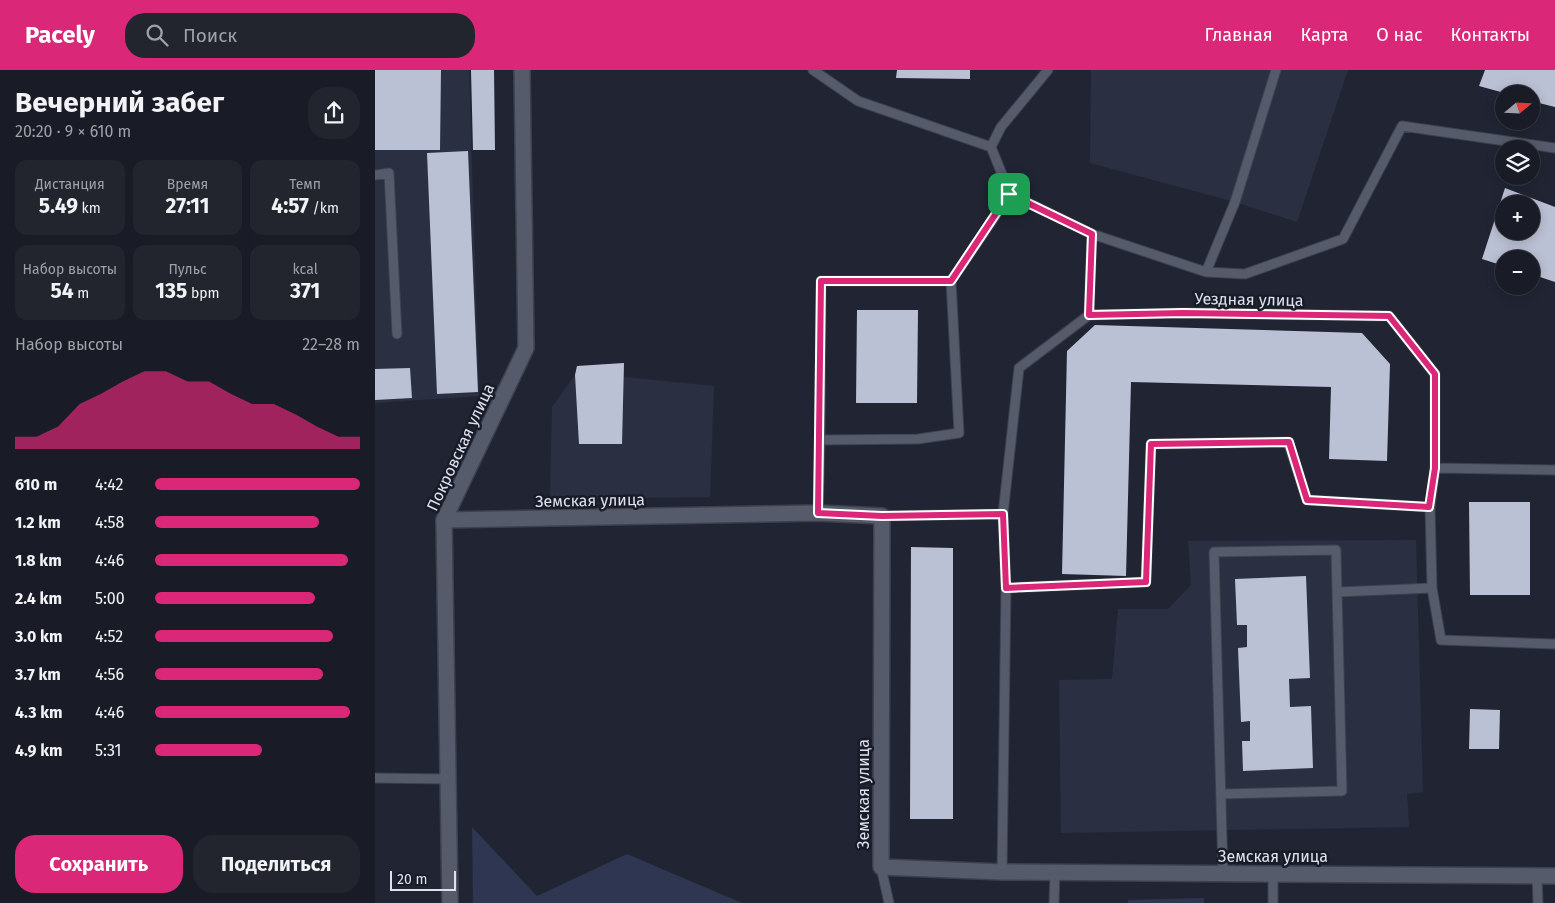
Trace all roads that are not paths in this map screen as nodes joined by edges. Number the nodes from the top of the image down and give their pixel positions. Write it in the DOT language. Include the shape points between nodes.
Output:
graph roads {
  1 [pos="522,70"];
  2 [pos="813,70"];
  3 [pos="1048,70"];
  4 [pos="1276,70"];
  5 [pos="991,147"];
  6 [pos="1555,148"];
  7 [pos="375,175"];
  8 [pos="1009,194"];
  9 [pos="1092,234"];
  10 [pos="1206,272"];
  11 [pos="951,281"];
  12 [pos="1089,315"];
  13 [pos="397,334"];
  14 [pos="819,440"];
  15 [pos="1435,468"];
  16 [pos="1555,470"];
  17 [pos="1429,507"];
  18 [pos="818,513"];
  19 [pos="1003,514"];
  20 [pos="882,516"];
  21 [pos="444,520"];
  22 [pos="1006,588"];
  23 [pos="1432,588"];
  24 [pos="1337,592"];
  25 [pos="1555,644"];
  26 [pos="375,778"];
  27 [pos="449,779"];
  28 [pos="1221,794"];
  29 [pos="881,867"];
  30 [pos="1002,872"];
  31 [pos="1055,872"];
  32 [pos="1223,873"];
  33 [pos="1273,873"];
  34 [pos="1537,876"];
  35 [pos="1555,876"];
  36 [pos="450,903"];
  37 [pos="889,903"];
  38 [pos="1054,903"];
  39 [pos="1273,903"];
  40 [pos="1539,903"];
  1 -- 21 [label="street, Покровская улица" via="526,348"];
  2 -- 5 [label="lane" via="858,101"];
  3 -- 5 [label="lane" via="1001,128"];
  4 -- 10 [label="lane" via="1235,202"];
  5 -- 8 [label="lane"];
  6 -- 10 [label="lane" via="1403,126 1343,239 1245,274"];
  7 -- 13 [label="lane" via="389,174"];
  8 -- 9 [label="lane"];
  8 -- 11 [label="lane"];
  9 -- 10 [label="lane"];
  9 -- 12 [label="lane"];
  11 -- 14 [label="lane" via="821,281"];
  11 -- 14 [label="lane" via="959,433 918,439"];
  12 -- 15 [label="lane, Уездная улица" via="1389,316 1435,374"];
  12 -- 19 [label="lane" via="1019,368"];
  14 -- 18 [label="lane"];
  15 -- 16 [label="lane"];
  15 -- 17 [label="lane"];
  17 -- 22 [label="lane" via="1307,500 1289,442 1151,444 1146,582"];
  17 -- 23 [label="lane"];
  18 -- 20 [label="street, Земская улица"];
  18 -- 21 [label="street, Земская улица"];
  19 -- 20 [label="lane"];
  19 -- 22 [label="lane"];
  20 -- 29 [label="street, Земская улица"];
  21 -- 27 [label="street, Покровская улица"];
  22 -- 30 [label="lane"];
  23 -- 24 [label="lane"];
  23 -- 25 [label="lane" via="1441,640"];
  24 -- 28 [label="lane" via="1342,791"];
  24 -- 28 [label="lane" via="1336,550 1214,552"];
  26 -- 27 [label="lane"];
  27 -- 36 [label="street, Покровская улица"];
  28 -- 32 [label="lane"];
  29 -- 30 [label="street, Земская улица"];
  29 -- 37 [label="lane"];
  30 -- 31 [label="street, Земская улица"];
  31 -- 32 [label="street, Земская улица"];
  31 -- 38 [label="lane"];
  32 -- 33 [label="street, Земская улица"];
  33 -- 34 [label="street, Земская улица"];
  33 -- 39 [label="lane"];
  34 -- 35 [label="street, Земская улица"];
  34 -- 40 [label="lane"];
}
